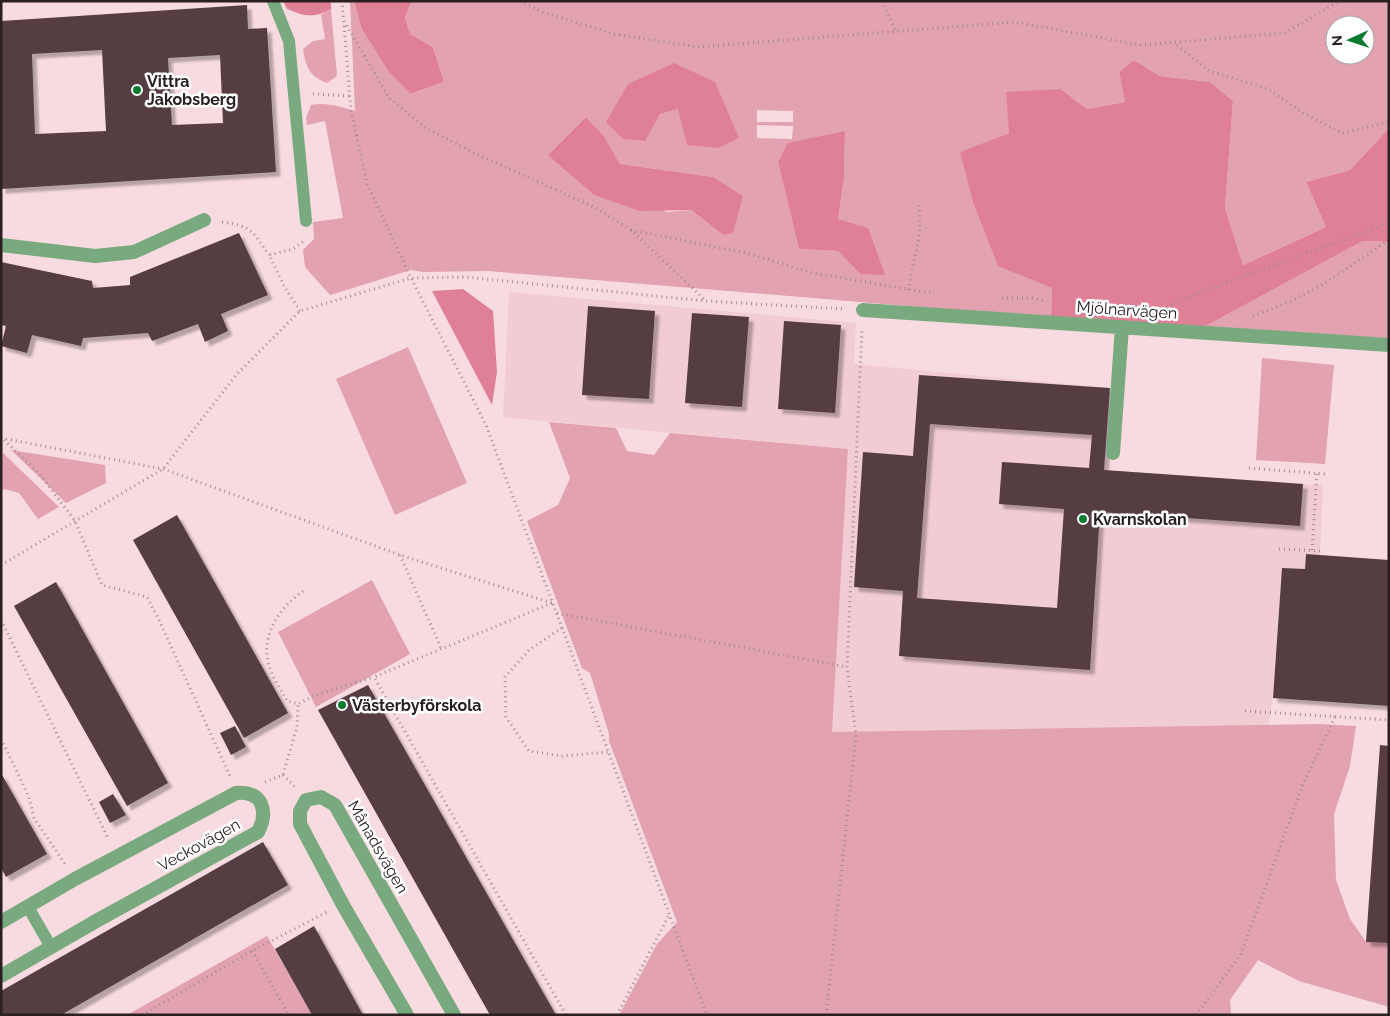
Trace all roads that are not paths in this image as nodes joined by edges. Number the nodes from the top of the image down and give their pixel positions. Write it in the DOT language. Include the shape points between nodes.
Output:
graph roads {
  1 [pos="273,1"];
  2 [pos="204,220"];
  3 [pos="306,221"];
  4 [pos="1,245"];
  5 [pos="863,310"];
  6 [pos="1128,328"];
  7 [pos="1389,345"];
  8 [pos="1113,453"];
  9 [pos="28,907"];
  10 [pos="1,922"];
  11 [pos="51,947"];
  12 [pos="1,976"];
  13 [pos="407,1015"];
  14 [pos="454,1015"];
  1 -- 3 [label="lane" via="289,41"];
  2 -- 4 [label="street" via="134,252 95,256"];
  5 -- 6 [label="street, Mjölnarvägen"];
  6 -- 7 [label="street, Mjölnarvägen"];
  6 -- 8 [label="street"];
  9 -- 10 [label="street, Veckovägen"];
  9 -- 11 [label="lane"];
  9 -- 11 [label="street, Veckovägen" via="236,793 252,794 261,803 263,824 258,832"];
  11 -- 12 [label="street, Veckovägen"];
  13 -- 14 [label="street, Månadsvägen" via="300,824 300,810 306,800 322,797 334,805"];
}
